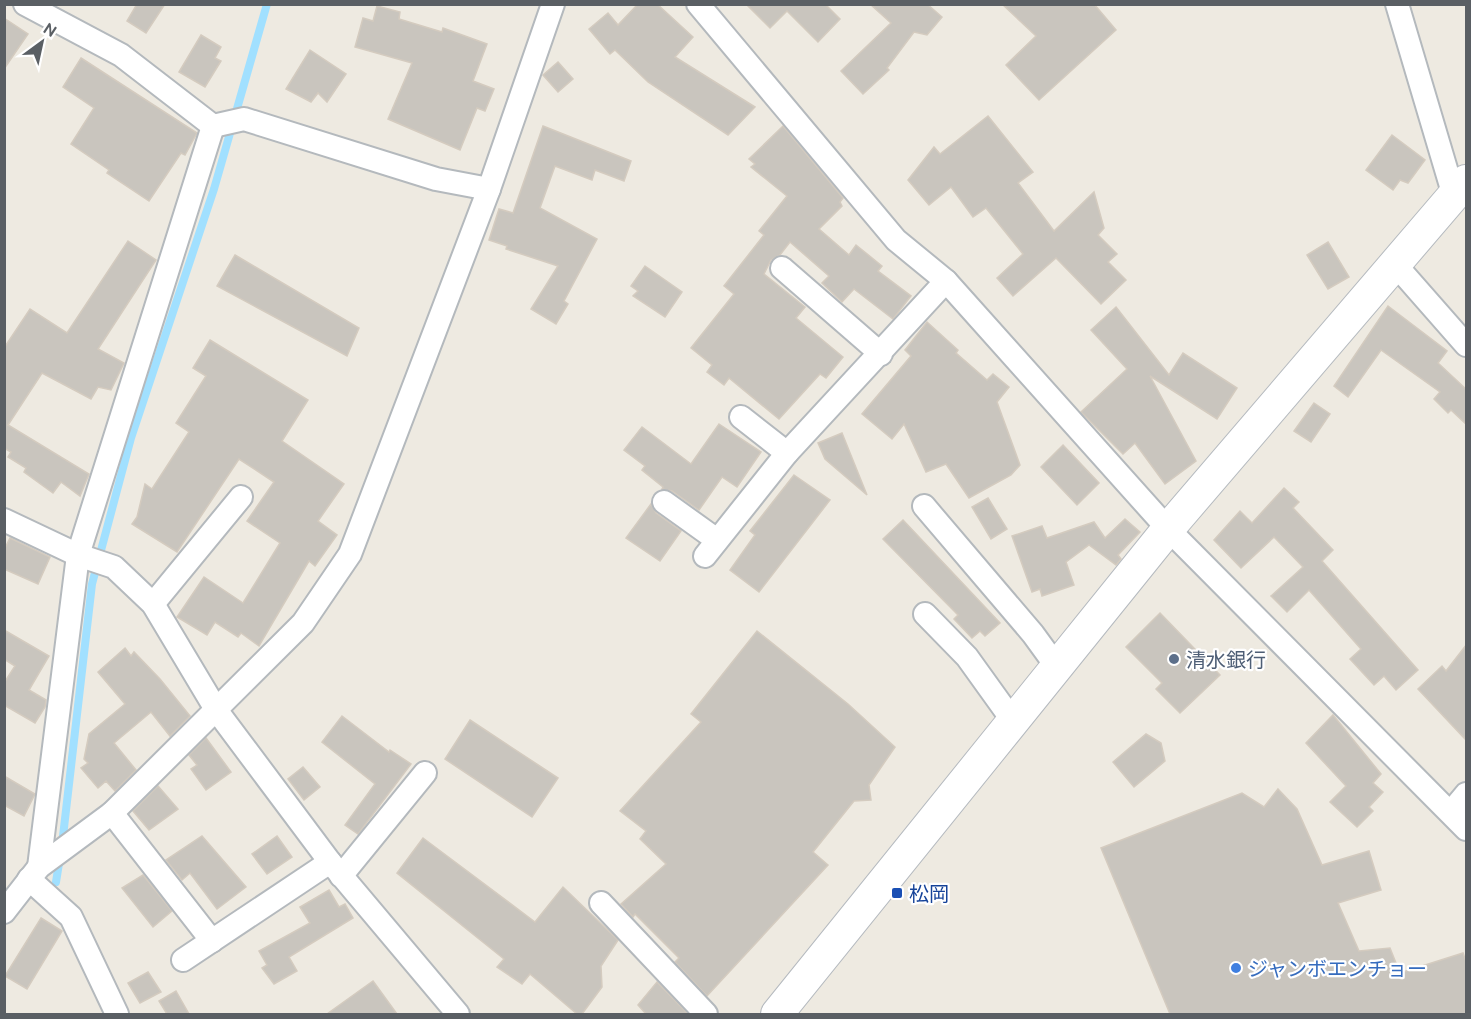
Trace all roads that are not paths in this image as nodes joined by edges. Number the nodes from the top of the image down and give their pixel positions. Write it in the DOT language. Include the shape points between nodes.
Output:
graph roads {
  1 [pos="26,4"];
  2 [pos="553,4"];
  3 [pos="698,4"];
  4 [pos="1397,4"];
  5 [pos="215,126"];
  6 [pos="489,189"];
  7 [pos="1460,189"];
  8 [pos="1394,263"];
  9 [pos="782,268"];
  10 [pos="946,281"];
  11 [pos="1467,345"];
  12 [pos="881,354"];
  13 [pos="741,417"];
  14 [pos="787,453"];
  15 [pos="240,497"];
  16 [pos="664,502"];
  17 [pos="924,506"];
  18 [pos="4,520"];
  19 [pos="1168,529"];
  20 [pos="78,555"];
  21 [pos="153,604"];
  22 [pos="925,614"];
  23 [pos="1057,667"];
  24 [pos="217,711"];
  25 [pos="1013,721"];
  26 [pos="425,773"];
  27 [pos="1467,794"];
  28 [pos="112,813"];
  29 [pos="1459,820"];
  30 [pos="336,869"];
  31 [pos="37,870"];
  32 [pos="601,903"];
  33 [pos="4,912"];
  34 [pos="212,941"];
  35 [pos="183,960"];
  36 [pos="117,1014"];
  37 [pos="458,1014"];
  38 [pos="706,1014"];
  39 [pos="777,1014"];
  1 -- 5 [label="street" via="121,55"];
  2 -- 6 [label="street"];
  3 -- 10 [label="street" via="896,240"];
  4 -- 7 [label="street"];
  5 -- 6 [label="street" via="244,119 435,180"];
  5 -- 20 [label="street"];
  6 -- 24 [label="street" via="350,554 303,623"];
  7 -- 8 [label="street"];
  8 -- 11 [label="street"];
  8 -- 19 [label="street"];
  9 -- 12 [label="street"];
  10 -- 12 [label="street"];
  10 -- 19 [label="street"];
  12 -- 14 [label="street"];
  13 -- 14 [label="street"];
  14 -- 16 [label="street" via="711,548"];
  15 -- 21 [label="street"];
  17 -- 23 [label="street"];
  18 -- 20 [label="street"];
  19 -- 23 [label="street"];
  19 -- 29 [label="street"];
  20 -- 21 [label="street" via="110,566"];
  20 -- 31 [label="street"];
  21 -- 24 [label="street"];
  22 -- 25 [label="street" via="967,657"];
  23 -- 25 [label="street"];
  24 -- 28 [label="street"];
  24 -- 30 [label="street"];
  25 -- 39 [label="street"];
  26 -- 30 [label="street"];
  27 -- 29 [label="street"];
  28 -- 31 [label="street"];
  28 -- 34 [label="street"];
  30 -- 34 [label="street"];
  30 -- 37 [label="street"];
  31 -- 33 [label="street"];
  31 -- 36 [label="street" via="71,917"];
  32 -- 38 [label="street"];
  34 -- 35 [label="street"];
}
